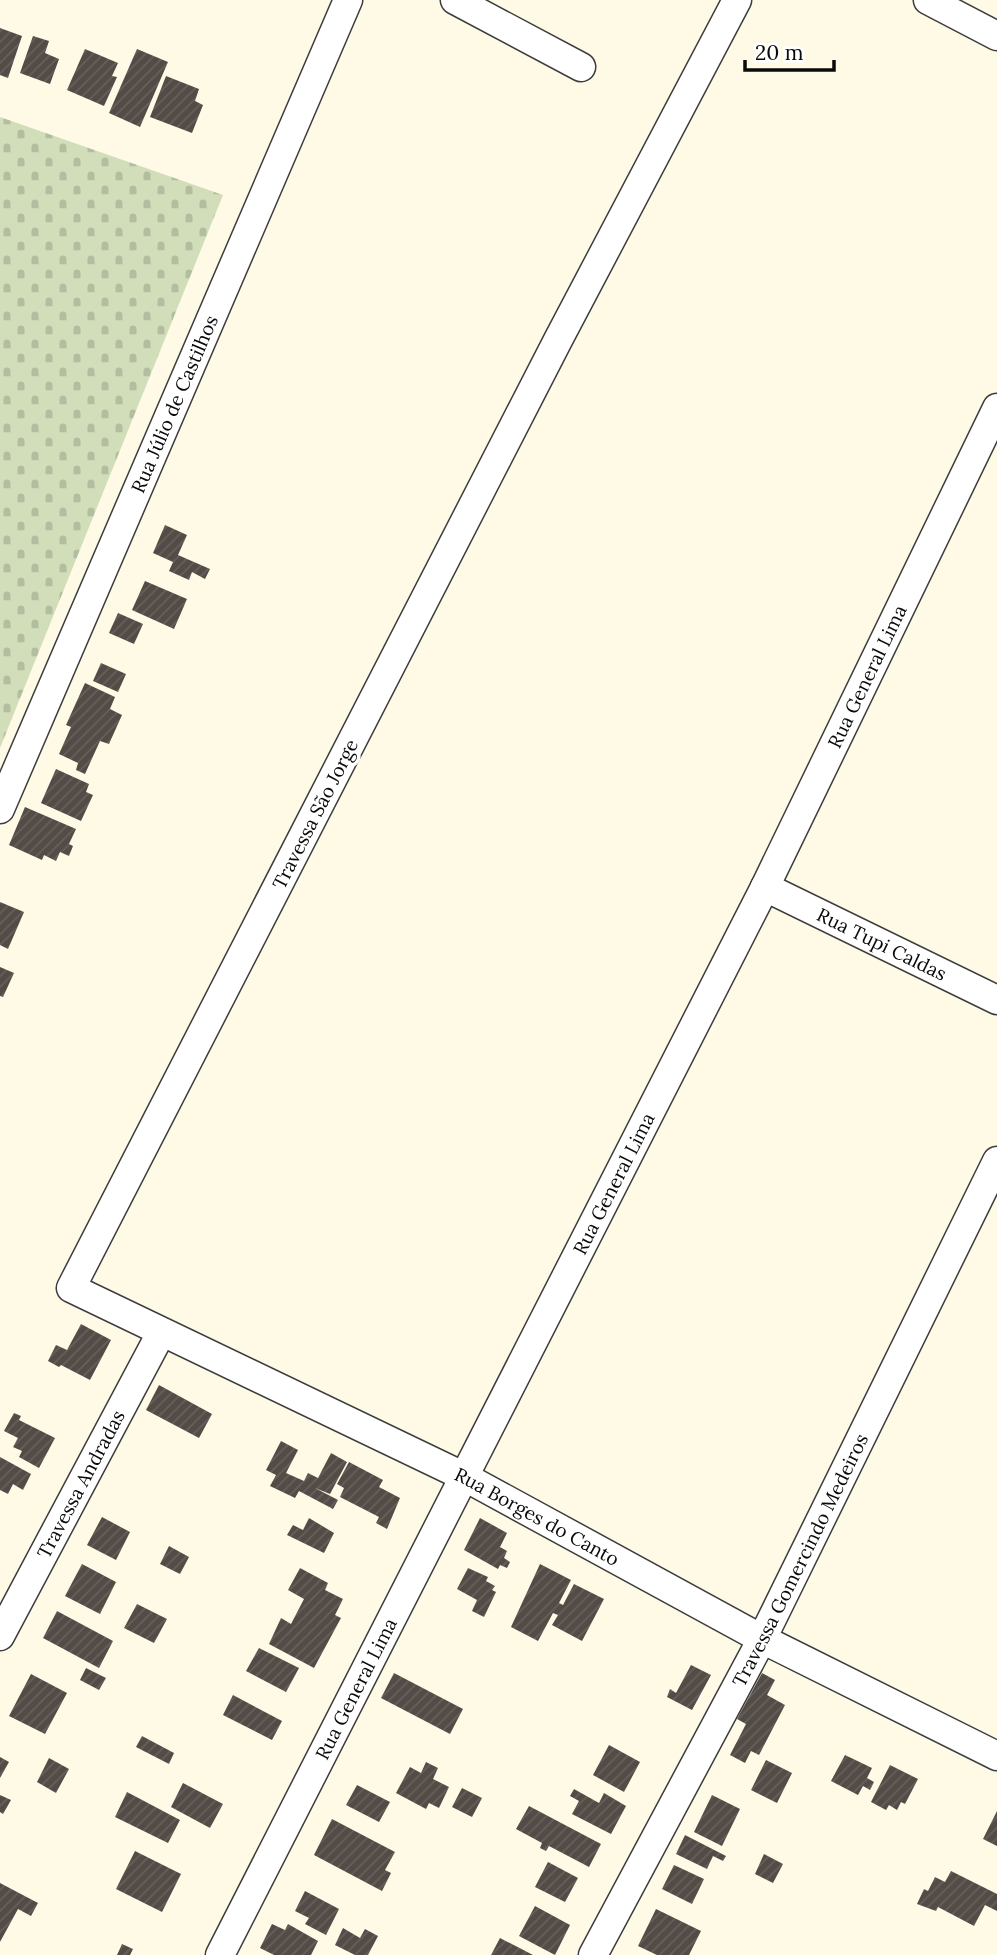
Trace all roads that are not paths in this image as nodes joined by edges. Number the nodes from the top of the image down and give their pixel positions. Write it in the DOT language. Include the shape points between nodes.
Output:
graph roads {
  1 [pos="348,0"];
  2 [pos="455,0"];
  3 [pos="737,0"];
  4 [pos="928,0"];
  5 [pos="997,36"];
  6 [pos="580,67"];
  7 [pos="997,408"];
  8 [pos="0,809"];
  9 [pos="765,887"];
  10 [pos="997,999"];
  11 [pos="997,1161"];
  12 [pos="71,1288"];
  13 [pos="161,1333"];
  14 [pos="463,1476"];
  15 [pos="0,1636"];
  16 [pos="762,1639"];
  17 [pos="997,1756"];
  18 [pos="220,1955"];
  19 [pos="593,1955"];
  1 -- 8 [label="street, Rua Júlio de Castilhos"];
  2 -- 6 [label="street"];
  3 -- 12 [label="street, Travessa São Jorge"];
  4 -- 5 [label="street"];
  7 -- 9 [label="street, Rua General Lima"];
  9 -- 10 [label="street, Rua Tupi Caldas"];
  9 -- 14 [label="street, Rua General Lima"];
  11 -- 16 [label="street, Travessa Gomercindo Medeiros"];
  12 -- 13 [label="street, Rua Borges do Canto"];
  13 -- 14 [label="street, Rua Borges do Canto"];
  13 -- 15 [label="street, Travessa Andradas"];
  14 -- 16 [label="street, Rua Borges do Canto"];
  14 -- 18 [label="street, Rua General Lima"];
  16 -- 17 [label="street, Rua Borges do Canto"];
  16 -- 19 [label="street, Travessa Gomercindo Medeiros"];
}
